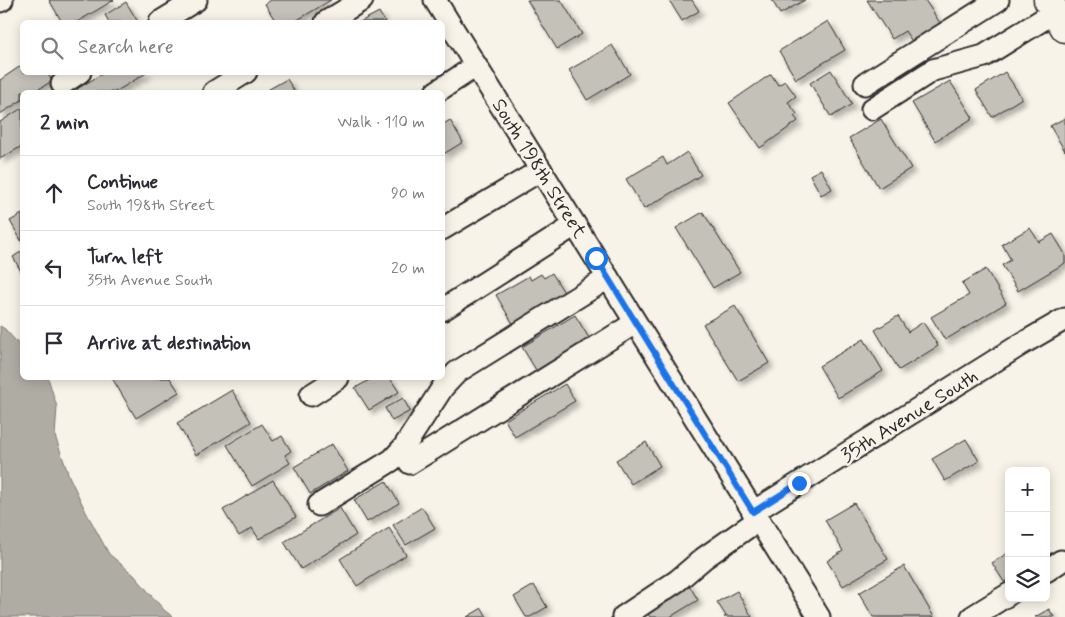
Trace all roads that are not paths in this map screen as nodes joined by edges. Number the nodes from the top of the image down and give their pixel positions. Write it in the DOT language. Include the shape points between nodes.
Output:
graph roads {
  1 [pos="196,0"];
  2 [pos="362,0"];
  3 [pos="435,0"];
  4 [pos="998,0"];
  5 [pos="1056,13"];
  6 [pos="163,20"];
  7 [pos="329,20"];
  8 [pos="476,66"];
  9 [pos="76,75"];
  10 [pos="241,75"];
  11 [pos="62,84"];
  12 [pos="865,84"];
  13 [pos="217,90"];
  14 [pos="439,90"];
  15 [pos="872,109"];
  16 [pos="541,170"];
  17 [pos="575,225"];
  18 [pos="445,227"];
  19 [pos="608,278"];
  20 [pos="445,308"];
  21 [pos="1065,319"];
  22 [pos="635,323"];
  23 [pos="335,380"];
  24 [pos="311,395"];
  25 [pos="410,464"];
  26 [pos="319,504"];
  27 [pos="756,516"];
  28 [pos="1005,596"];
  29 [pos="623,617"];
  30 [pos="819,617"];
  31 [pos="972,617"];
  1 -- 6 [label="street"];
  2 -- 7 [label="street"];
  3 -- 8 [label="street, South 198th Street"];
  4 -- 12 [label="street"];
  5 -- 15 [label="street" via="984,56 933,70"];
  8 -- 14 [label="street"];
  8 -- 16 [label="street, South 198th Street"];
  9 -- 11 [label="street"];
  10 -- 13 [label="street"];
  16 -- 17 [label="street, South 198th Street"];
  16 -- 18 [label="street"];
  17 -- 19 [label="street, South 198th Street"];
  17 -- 20 [label="street"];
  19 -- 22 [label="street, South 198th Street"];
  19 -- 26 [label="street" via="457,372 392,460"];
  21 -- 27 [label="street, 35th Avenue South"];
  22 -- 25 [label="street"];
  22 -- 27 [label="street, South 198th Street"];
  23 -- 24 [label="street"];
  27 -- 29 [label="street, 35th Avenue South" via="677,581"];
  27 -- 30 [label="street, South 198th Street"];
  28 -- 31 [label="street"];
}
